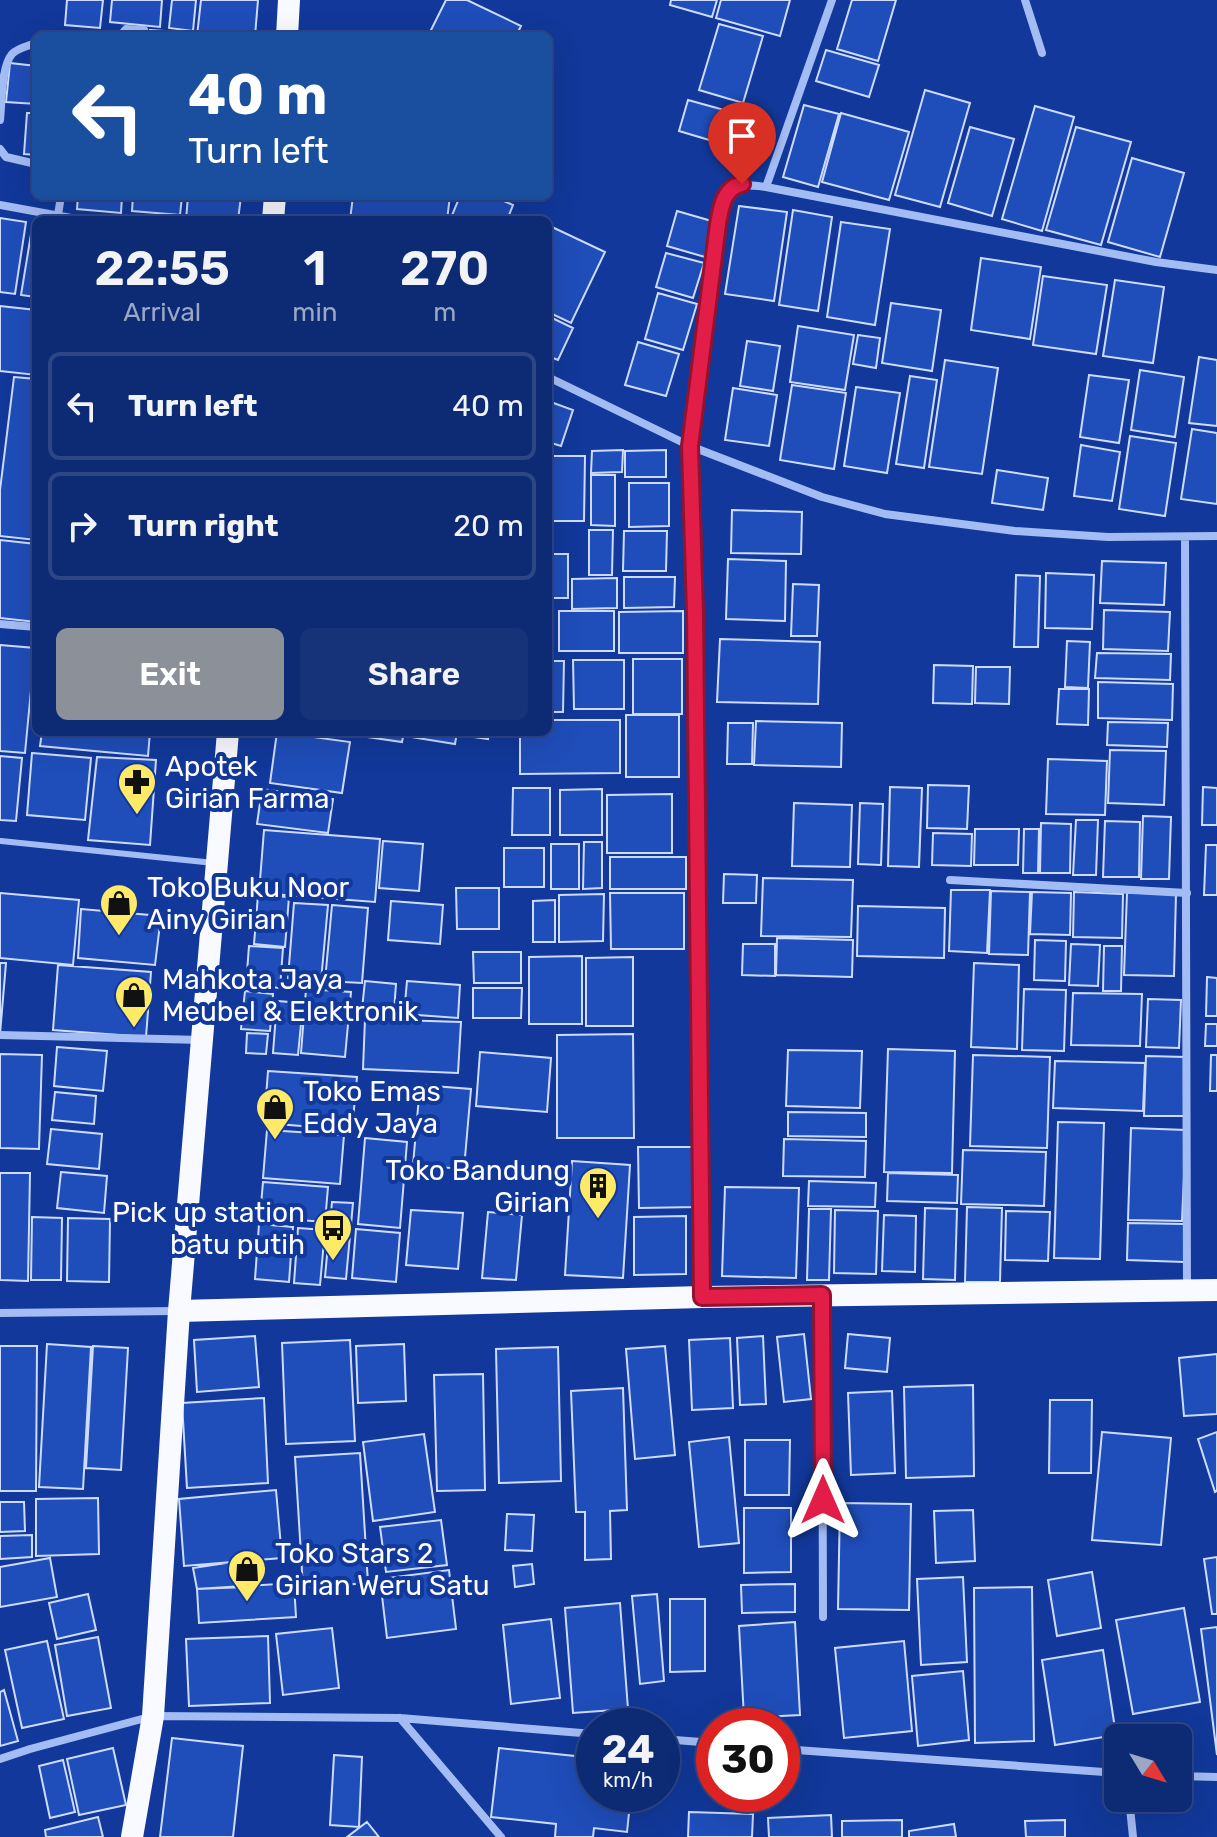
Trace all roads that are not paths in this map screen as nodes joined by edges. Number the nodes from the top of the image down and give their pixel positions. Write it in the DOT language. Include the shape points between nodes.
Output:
graph roads {
  1 [pos="289,0"];
  2 [pos="832,0"];
  3 [pos="1025,0"];
  4 [pos="144,30"];
  5 [pos="123,32"];
  6 [pos="287,32"];
  7 [pos="32,45"];
  8 [pos="1042,53"];
  9 [pos="0,120"];
  10 [pos="0,149"];
  11 [pos="32,163"];
  12 [pos="766,187"];
  13 [pos="60,200"];
  14 [pos="0,205"];
  15 [pos="58,215"];
  16 [pos="63,216"];
  17 [pos="1217,270"];
  18 [pos="552,379"];
  19 [pos="690,446"];
  20 [pos="1217,536"];
  21 [pos="1185,538"];
  22 [pos="0,624"];
  23 [pos="32,627"];
  24 [pos="228,736"];
  25 [pos="1,841"];
  26 [pos="218,863"];
  27 [pos="950,880"];
  28 [pos="1187,893"];
  29 [pos="0,1035"];
  30 [pos="203,1040"];
  31 [pos="1217,1290"];
  32 [pos="1187,1291"];
  33 [pos="822,1295"];
  34 [pos="702,1297"];
  35 [pos="179,1311"];
  36 [pos="0,1313"];
  37 [pos="823,1617"];
  38 [pos="153,1716"];
  39 [pos="400,1718"];
  40 [pos="576,1733"];
  41 [pos="800,1750"];
  42 [pos="0,1759"];
  43 [pos="1104,1772"];
  44 [pos="1192,1776"];
  45 [pos="1217,1777"];
  46 [pos="1130,1812"];
  47 [pos="132,1837"];
  48 [pos="501,1837"];
  49 [pos="1133,1837"];
  1 -- 6 [label="highway"];
  2 -- 12 [label="street"];
  3 -- 8 [label="street"];
  4 -- 5 [label="street"];
  7 -- 9 [label="street" via="16,51 5,66"];
  10 -- 11 [label="street" via="6,157"];
  12 -- 17 [label="street"];
  12 -- 19 [label="street" via="733,186 721,210"];
  13 -- 15 [label="street"];
  14 -- 15 [label="street"];
  15 -- 16 [label="street"];
  18 -- 19 [label="street"];
  19 -- 21 [label="street" via="822,497 885,514 1015,531"];
  19 -- 34 [label="street"];
  20 -- 21 [label="street"];
  21 -- 28 [label="street"];
  22 -- 23 [label="street"];
  24 -- 26 [label="highway"];
  25 -- 26 [label="lane"];
  26 -- 30 [label="highway"];
  27 -- 28 [label="street"];
  28 -- 32 [label="street"];
  29 -- 30 [label="street"];
  30 -- 35 [label="highway"];
  31 -- 32 [label="highway"];
  32 -- 33 [label="highway"];
  33 -- 34 [label="highway"];
  33 -- 37 [label="street"];
  34 -- 35 [label="highway"];
  35 -- 36 [label="street"];
  35 -- 38 [label="highway"];
  38 -- 39 [label="street"];
  38 -- 42 [label="street"];
  38 -- 47 [label="highway"];
  39 -- 40 [label="street"];
  39 -- 48 [label="street"];
  41 -- 43 [label="street"];
  44 -- 45 [label="street"];
  46 -- 49 [label="street"];
}
